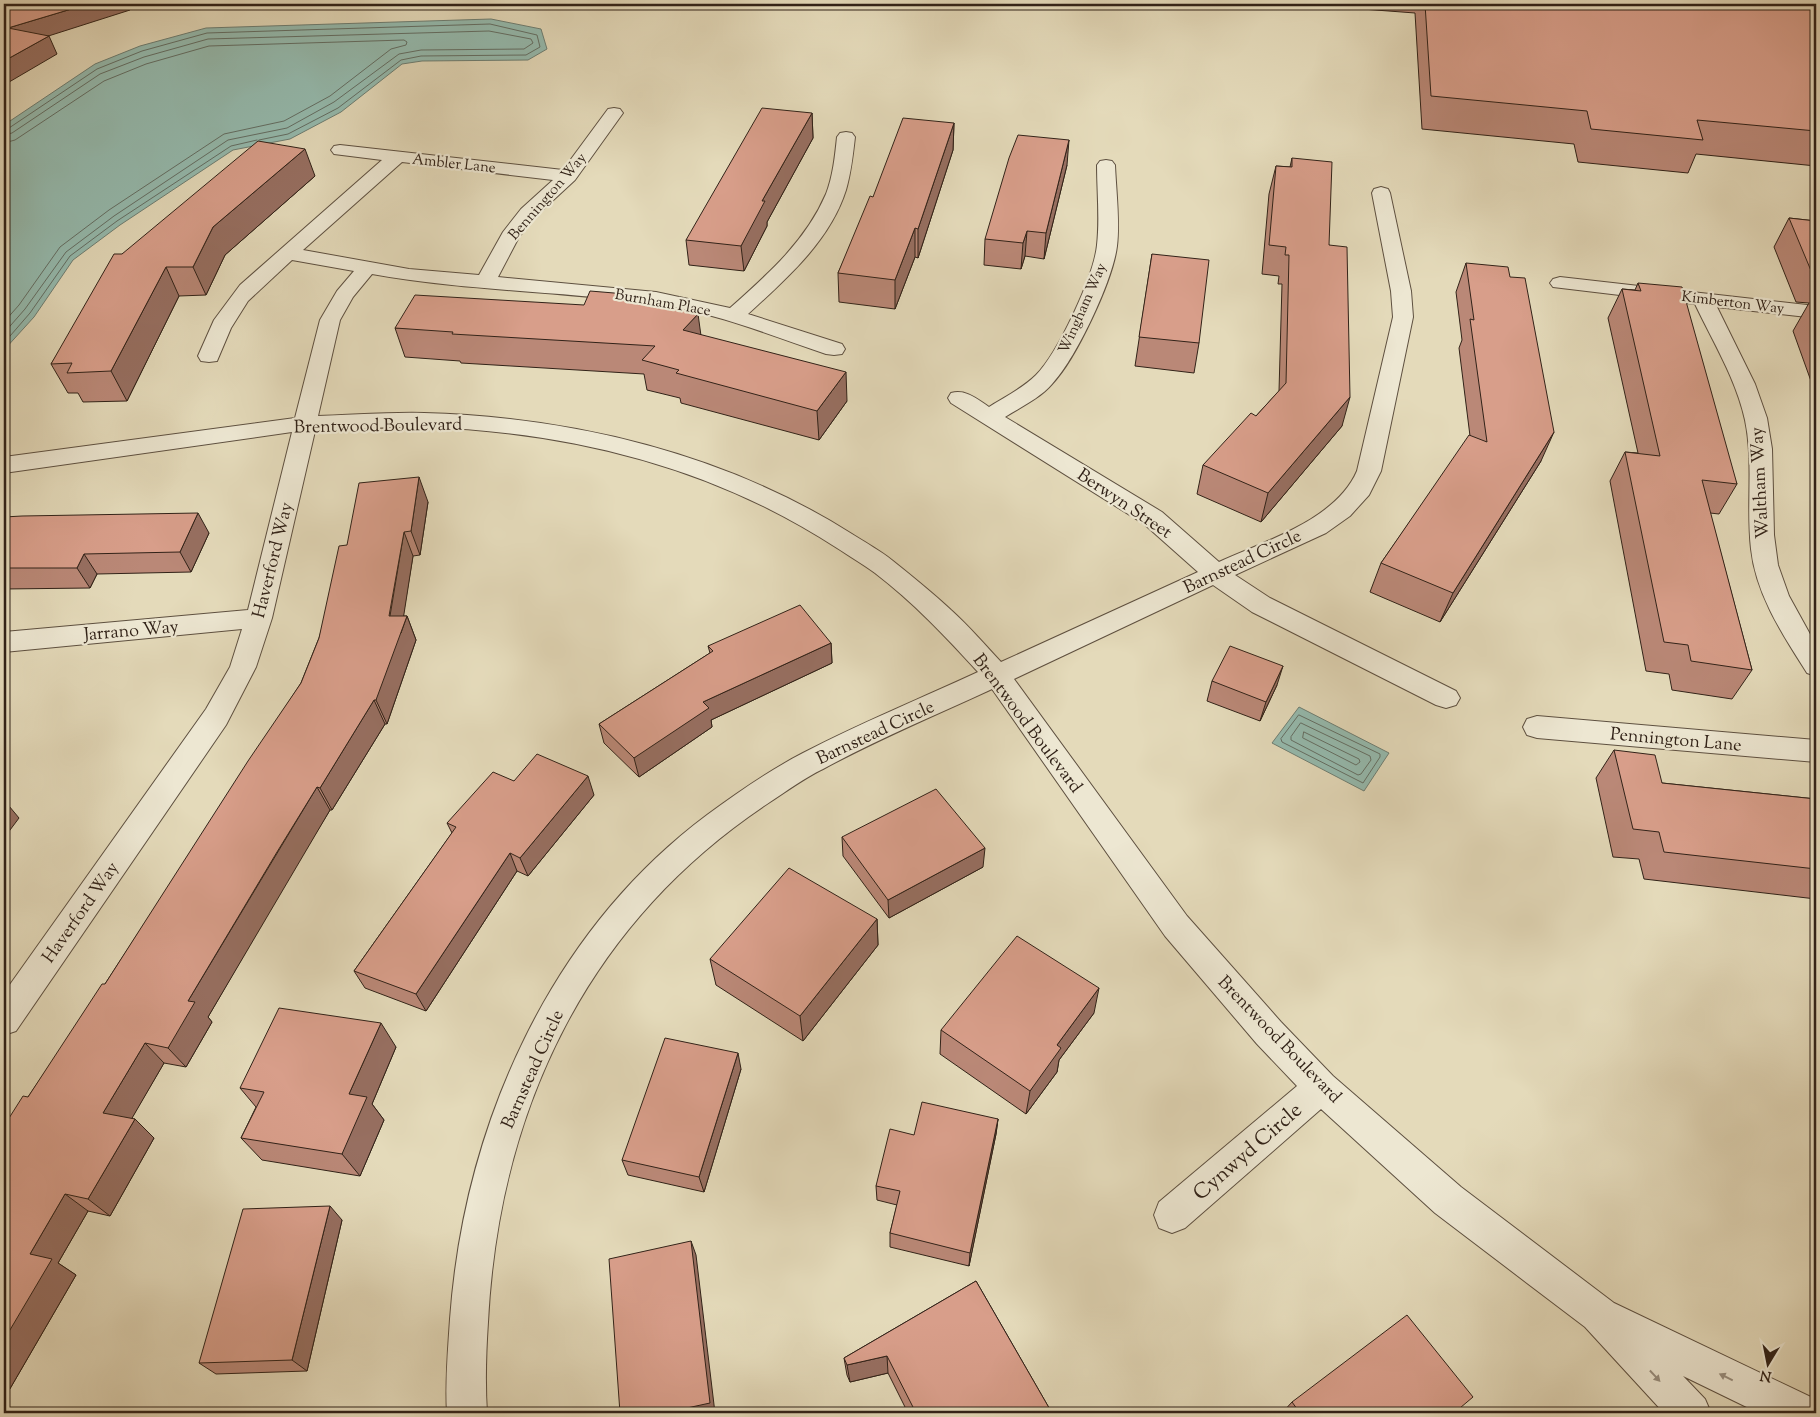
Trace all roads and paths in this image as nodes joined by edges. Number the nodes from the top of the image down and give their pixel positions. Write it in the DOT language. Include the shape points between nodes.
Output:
graph roads {
  1 [pos="614,113"];
  2 [pos="846,137"];
  3 [pos="340,150"];
  4 [pos="397,157"];
  5 [pos="1106,164"];
  6 [pos="568,176"];
  7 [pos="1381,193"];
  8 [pos="288,252"];
  9 [pos="367,268"];
  10 [pos="485,283"];
  11 [pos="1560,283"];
  12 [pos="1703,299"];
  13 [pos="1816,312"];
  14 [pos="734,316"];
  15 [pos="834,349"];
  16 [pos="209,356"];
  17 [pos="959,398"];
  18 [pos="990,417"];
  19 [pos="304,424"];
  20 [pos="4,465"];
  21 [pos="1216,574"];
  22 [pos="259,618"];
  23 [pos="4,642"];
  24 [pos="1816,666"];
  25 [pos="997,675"];
  26 [pos="1446,698"];
  27 [pos="1537,727"];
  28 [pos="1816,751"];
  29 [pos="7,1010"];
  30 [pos="1322,1087"];
  31 [pos="1172,1215"];
  32 [pos="1598,1314"];
  33 [pos="467,1413"];
  34 [pos="1691,1413"];
  35 [pos="1801,1413"];
  1 -- 6 [label="street, Bennington Way"];
  2 -- 14 [label="street" via="846,157 838,189 823,222 787,266"];
  3 -- 4 [label="street, Ambler Lane"];
  4 -- 6 [label="street, Ambler Lane"];
  4 -- 8 [label="street"];
  5 -- 18 [label="street, Wingham Way" via="1107,245 1097,282 1056,366 1044,380"];
  6 -- 10 [label="street, Bennington Way" via="528,213 510,236"];
  7 -- 21 [label="street, Barnstead Circle" via="1401,291 1403,317 1363,487 1352,502 1330,519"];
  8 -- 9 [label="street"];
  8 -- 16 [label="street" via="247,289 227,313"];
  9 -- 10 [label="street, Burnham Place" via="408,276"];
  9 -- 19 [label="street, Haverford Way" via="344,295 330,320"];
  10 -- 14 [label="street, Burnham Place" via="656,298"];
  11 -- 12 [label="street, Kimberton Way"];
  12 -- 13 [label="street, Kimberton Way"];
  12 -- 24 [label="street, Waltham Way" via="1753,404 1760,436 1763,550 1774,589 1794,631"];
  14 -- 15 [label="street, Burnham Place"];
  17 -- 18 [label="street, Berwyn Street"];
  18 -- 21 [label="street, Berwyn Street" via="1153,518"];
  19 -- 20 [label="street, Brentwood Boulevard"];
  19 -- 22 [label="street, Haverford Way"];
  19 -- 25 [label="street, Brentwood Boulevard" via="423,420 485,424 606,442 680,462 784,506 882,566 942,616"];
  21 -- 25 [label="street, Barnstead Circle"];
  21 -- 26 [label="street, Berwyn Street" via="1261,605"];
  22 -- 23 [label="street, Jarrano Way"];
  22 -- 29 [label="street, Haverford Way" via="243,667 216,717"];
  25 -- 30 [label="street, Brentwood Boulevard" via="1176,926 1269,1033"];
  25 -- 33 [label="street, Barnstead Circle" via="812,761 750,798 665,868 614,925 547,1027 511,1106 485,1194 469,1291"];
  27 -- 28 [label="street, Pennington Lane"];
  30 -- 31 [label="street, Cynwyd Circle"];
  30 -- 32 [label="street, Brentwood Boulevard" via="1448,1200"];
  32 -- 34 [label="street, Brentwood Boulevard, one-way"];
  35 -- 32 [label="street, Brentwood Boulevard, one-way"];
}
